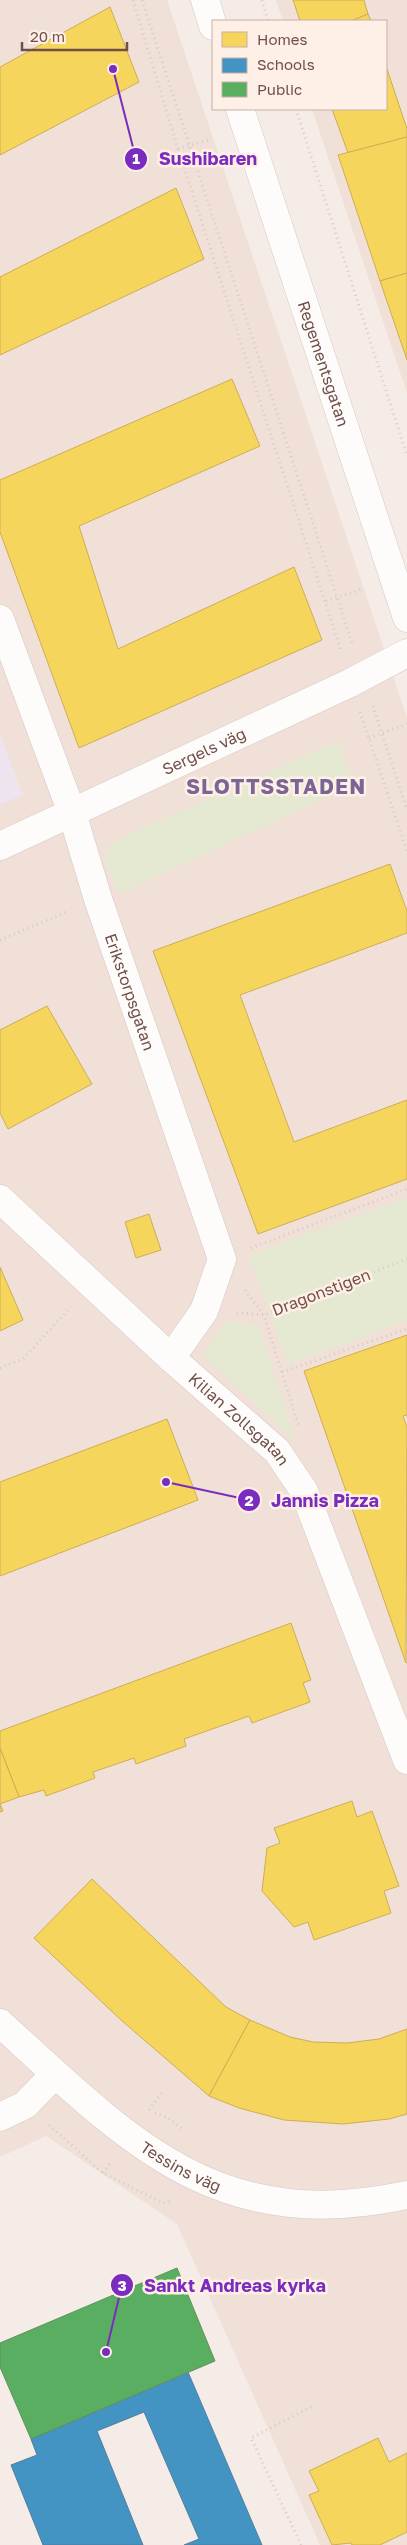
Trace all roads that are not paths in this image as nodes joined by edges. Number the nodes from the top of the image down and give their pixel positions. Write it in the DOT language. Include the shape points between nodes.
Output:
graph roads {
  1 [pos="205,0"];
  2 [pos="212,23"];
  3 [pos="240,110"];
  4 [pos="407,618"];
  5 [pos="0,619"];
  6 [pos="407,653"];
  7 [pos="72,813"];
  8 [pos="0,846"];
  9 [pos="0,1198"];
  10 [pos="171,1358"];
  11 [pos="407,1760"];
  12 [pos="0,2023"];
  13 [pos="56,2074"];
  14 [pos="0,2117"];
  15 [pos="407,2195"];
  1 -- 2 [label="street"];
  3 -- 4 [label="street, Regementsgatan"];
  5 -- 7 [label="street, Erikstorpsgatan"];
  6 -- 7 [label="street, Sergels väg"];
  7 -- 8 [label="street, Sergels väg"];
  7 -- 10 [label="street, Erikstorpsgatan" via="98,899 222,1259 204,1311"];
  9 -- 10 [label="street, Kilian Zollsgatan"];
  10 -- 11 [label="street, Kilian Zollsgatan" via="277,1451 304,1491"];
  12 -- 13 [label="street, Tessins väg"];
  13 -- 14 [label="street" via="25,2105"];
  13 -- 15 [label="street, Tessins väg" via="130,2138 167,2163 219,2186 273,2201 311,2206 370,2203"];
}
